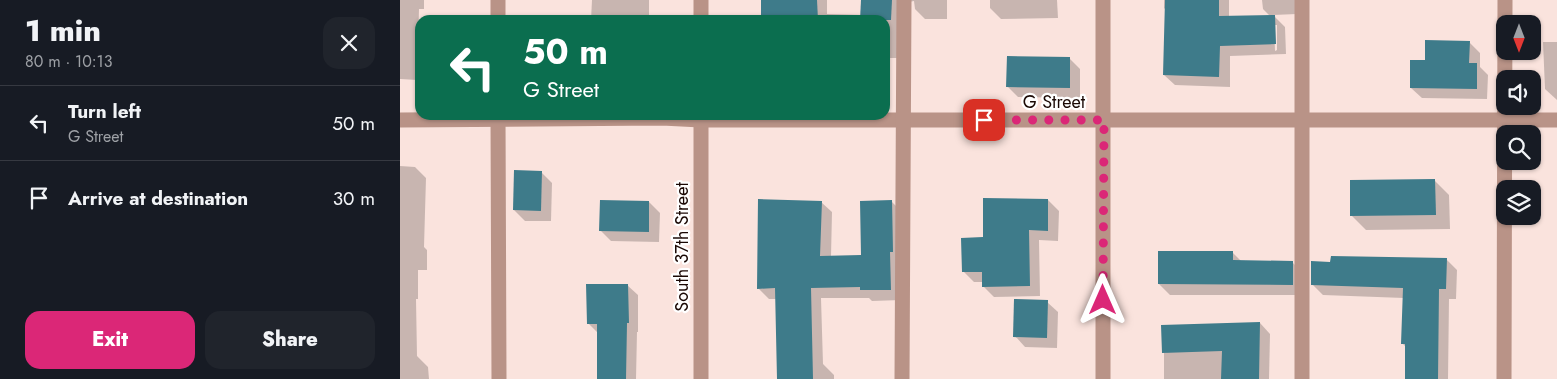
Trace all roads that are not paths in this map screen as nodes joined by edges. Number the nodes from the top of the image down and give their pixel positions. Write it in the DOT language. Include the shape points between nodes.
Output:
graph roads {
  1 [pos="498,0"];
  2 [pos="701,0"];
  3 [pos="904,0"];
  4 [pos="1104,0"];
  5 [pos="1302,0"];
  6 [pos="1504,0"];
  7 [pos="498,15"];
  8 [pos="701,15"];
  9 [pos="400,120"];
  10 [pos="415,120"];
  11 [pos="498,120"];
  12 [pos="701,120"];
  13 [pos="890,120"];
  14 [pos="904,120"];
  15 [pos="1104,120"];
  16 [pos="1302,120"];
  17 [pos="1504,120"];
  18 [pos="1557,120"];
  19 [pos="499,379"];
  20 [pos="700,379"];
  21 [pos="902,379"];
  22 [pos="1103,379"];
  23 [pos="1302,379"];
  24 [pos="1504,379"];
  1 -- 7 [label="street"];
  2 -- 8 [label="street"];
  3 -- 14 [label="street"];
  4 -- 15 [label="street"];
  5 -- 16 [label="street"];
  6 -- 17 [label="street"];
  9 -- 10 [label="street, G Street"];
  11 -- 19 [label="street"];
  12 -- 20 [label="street, South 37th Street"];
  13 -- 14 [label="street, G Street"];
  14 -- 15 [label="street, G Street"];
  14 -- 21 [label="street"];
  15 -- 16 [label="street, G Street"];
  15 -- 22 [label="street"];
  16 -- 17 [label="street, G Street"];
  16 -- 23 [label="street"];
  17 -- 18 [label="street, G Street"];
  17 -- 24 [label="street"];
}
